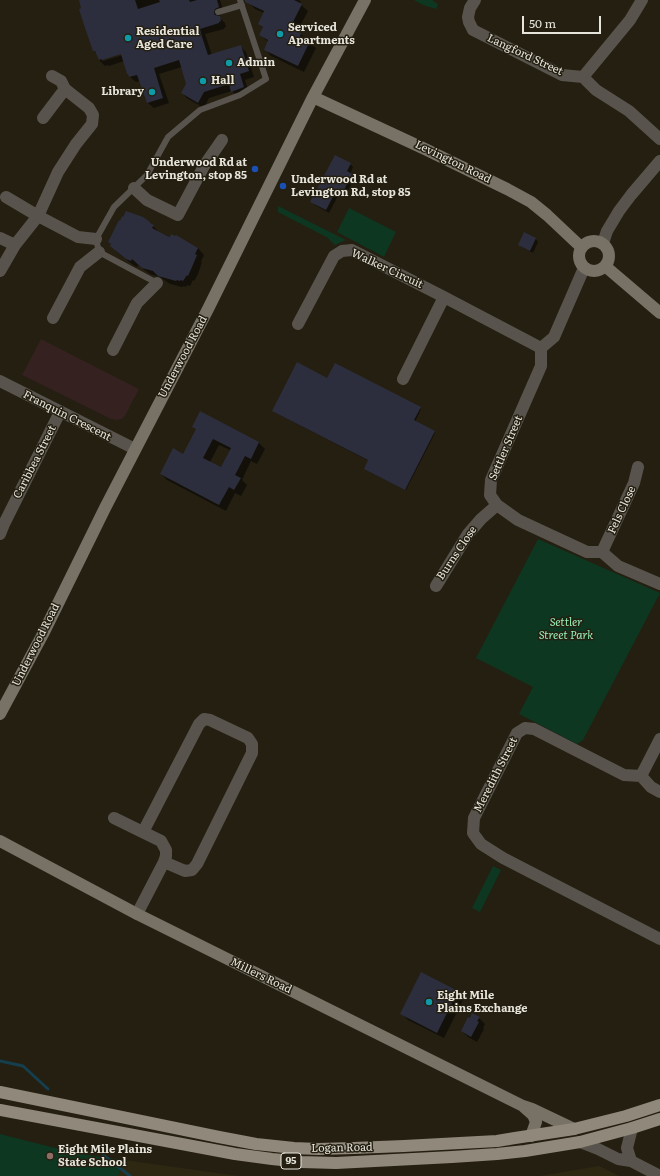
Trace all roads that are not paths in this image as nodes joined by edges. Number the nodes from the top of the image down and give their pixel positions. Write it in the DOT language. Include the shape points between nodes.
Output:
graph roads {
  1 [pos="365,0"];
  2 [pos="474,0"];
  3 [pos="642,0"];
  4 [pos="241,3"];
  5 [pos="218,12"];
  6 [pos="52,76"];
  7 [pos="583,77"];
  8 [pos="65,89"];
  9 [pos="313,97"];
  10 [pos="43,118"];
  11 [pos="660,139"];
  12 [pos="222,140"];
  13 [pos="660,161"];
  14 [pos="134,188"];
  15 [pos="6,197"];
  16 [pos="38,216"];
  17 [pos="0,238"];
  18 [pos="96,239"];
  19 [pos="603,243"];
  20 [pos="15,245"];
  21 [pos="581,247"];
  22 [pos="99,252"];
  23 [pos="605,266"];
  24 [pos="584,268"];
  25 [pos="0,271"];
  26 [pos="157,283"];
  27 [pos="444,297"];
  28 [pos="660,313"];
  29 [pos="53,318"];
  30 [pos="298,324"];
  31 [pos="541,348"];
  32 [pos="113,350"];
  33 [pos="403,379"];
  34 [pos="0,381"];
  35 [pos="60,412"];
  36 [pos="135,449"];
  37 [pos="638,467"];
  38 [pos="497,505"];
  39 [pos="0,534"];
  40 [pos="602,552"];
  41 [pos="660,584"];
  42 [pos="436,586"];
  43 [pos="0,714"];
  44 [pos="660,739"];
  45 [pos="640,776"];
  46 [pos="660,792"];
  47 [pos="114,818"];
  48 [pos="143,832"];
  49 [pos="0,841"];
  50 [pos="164,862"];
  51 [pos="137,914"];
  52 [pos="660,939"];
  53 [pos="0,1092"];
  54 [pos="660,1105"];
  55 [pos="523,1106"];
  56 [pos="0,1110"];
  57 [pos="660,1119"];
  58 [pos="632,1128"];
  59 [pos="574,1129"];
  60 [pos="531,1136"];
  61 [pos="580,1142"];
  62 [pos="631,1161"];
  63 [pos="660,1176"];
  1 -- 9 [label="street, Underwood Road"];
  2 -- 7 [label="street, Langford Street" via="468,17 473,30 562,75"];
  3 -- 7 [label="street" via="630,20"];
  4 -- 5 [label="lane"];
  4 -- 14 [label="lane" via="266,79 240,95 200,110 168,137 147,175"];
  6 -- 8 [label="street" via="61,81"];
  7 -- 11 [label="street" via="596,90 629,111"];
  8 -- 10 [label="street"];
  8 -- 16 [label="street" via="90,108 93,115 92,124 58,172"];
  9 -- 21 [label="street, Levington Road" via="507,188 531,202"];
  9 -- 36 [label="street, Underwood Road" via="208,310"];
  12 -- 14 [label="street" via="204,166 178,215 147,200"];
  13 -- 19 [label="street" via="619,211"];
  14 -- 18 [label="lane" via="114,207"];
  15 -- 16 [label="street"];
  16 -- 18 [label="street" via="78,237"];
  16 -- 20 [label="street"];
  17 -- 20 [label="street"];
  18 -- 22 [label="lane"];
  19 -- 21 [label="street" via="595,240"];
  19 -- 23 [label="street" via="609,254"];
  20 -- 25 [label="street"];
  21 -- 24 [label="street" via="579,258"];
  22 -- 26 [label="lane"];
  22 -- 29 [label="street" via="80,267"];
  23 -- 24 [label="street" via="595,271"];
  23 -- 28 [label="street"];
  24 -- 31 [label="street" via="554,337"];
  26 -- 32 [label="street" via="137,303"];
  27 -- 30 [label="street, Walker Circuit" via="352,250 342,251 334,256"];
  27 -- 31 [label="street, Walker Circuit"];
  27 -- 33 [label="street"];
  31 -- 38 [label="street, Settler Street" via="541,366 490,480 490,495"];
  34 -- 35 [label="street, Franquin Crescent"];
  35 -- 36 [label="street, Franquin Crescent"];
  35 -- 39 [label="street, Caribbea Street"];
  36 -- 43 [label="street, Underwood Road" via="43,634"];
  37 -- 40 [label="street, Fels Close" via="634,483"];
  38 -- 40 [label="street" via="518,520 587,552"];
  38 -- 42 [label="street, Burns Close" via="468,534"];
  40 -- 41 [label="street" via="618,566"];
  44 -- 45 [label="street"];
  45 -- 46 [label="street"];
  45 -- 52 [label="street, Meredith Street" via="624,775 534,729 525,728 517,733 474,818 473,833 481,844 503,858"];
  47 -- 48 [label="street"];
  48 -- 50 [label="street" via="161,842 166,850"];
  48 -- 50 [label="street" via="199,724 204,719 248,738 252,744 252,753 197,864 192,870 185,871"];
  49 -- 51 [label="street, Millers Road"];
  50 -- 51 [label="street"];
  51 -- 55 [label="street, Millers Road"];
  53 -- 60 [label="main road, Logan Road / 95" via="219,1137 294,1148 354,1148"];
  54 -- 59 [label="main road, Logan Road / 95"];
  55 -- 59 [label="street, Millers Road"];
  55 -- 60 [label="street, Millers Road" via="536,1122"];
  56 -- 61 [label="main road, Logan Road / 95" via="235,1154 301,1162 489,1155"];
  57 -- 58 [label="main road, Logan Road / 95"];
  58 -- 61 [label="main road, Logan Road / 95"];
  58 -- 62 [label="street" via="627,1148"];
  59 -- 60 [label="main road, Logan Road / 95"];
  61 -- 62 [label="street" via="618,1159"];
  62 -- 63 [label="street"];
}
